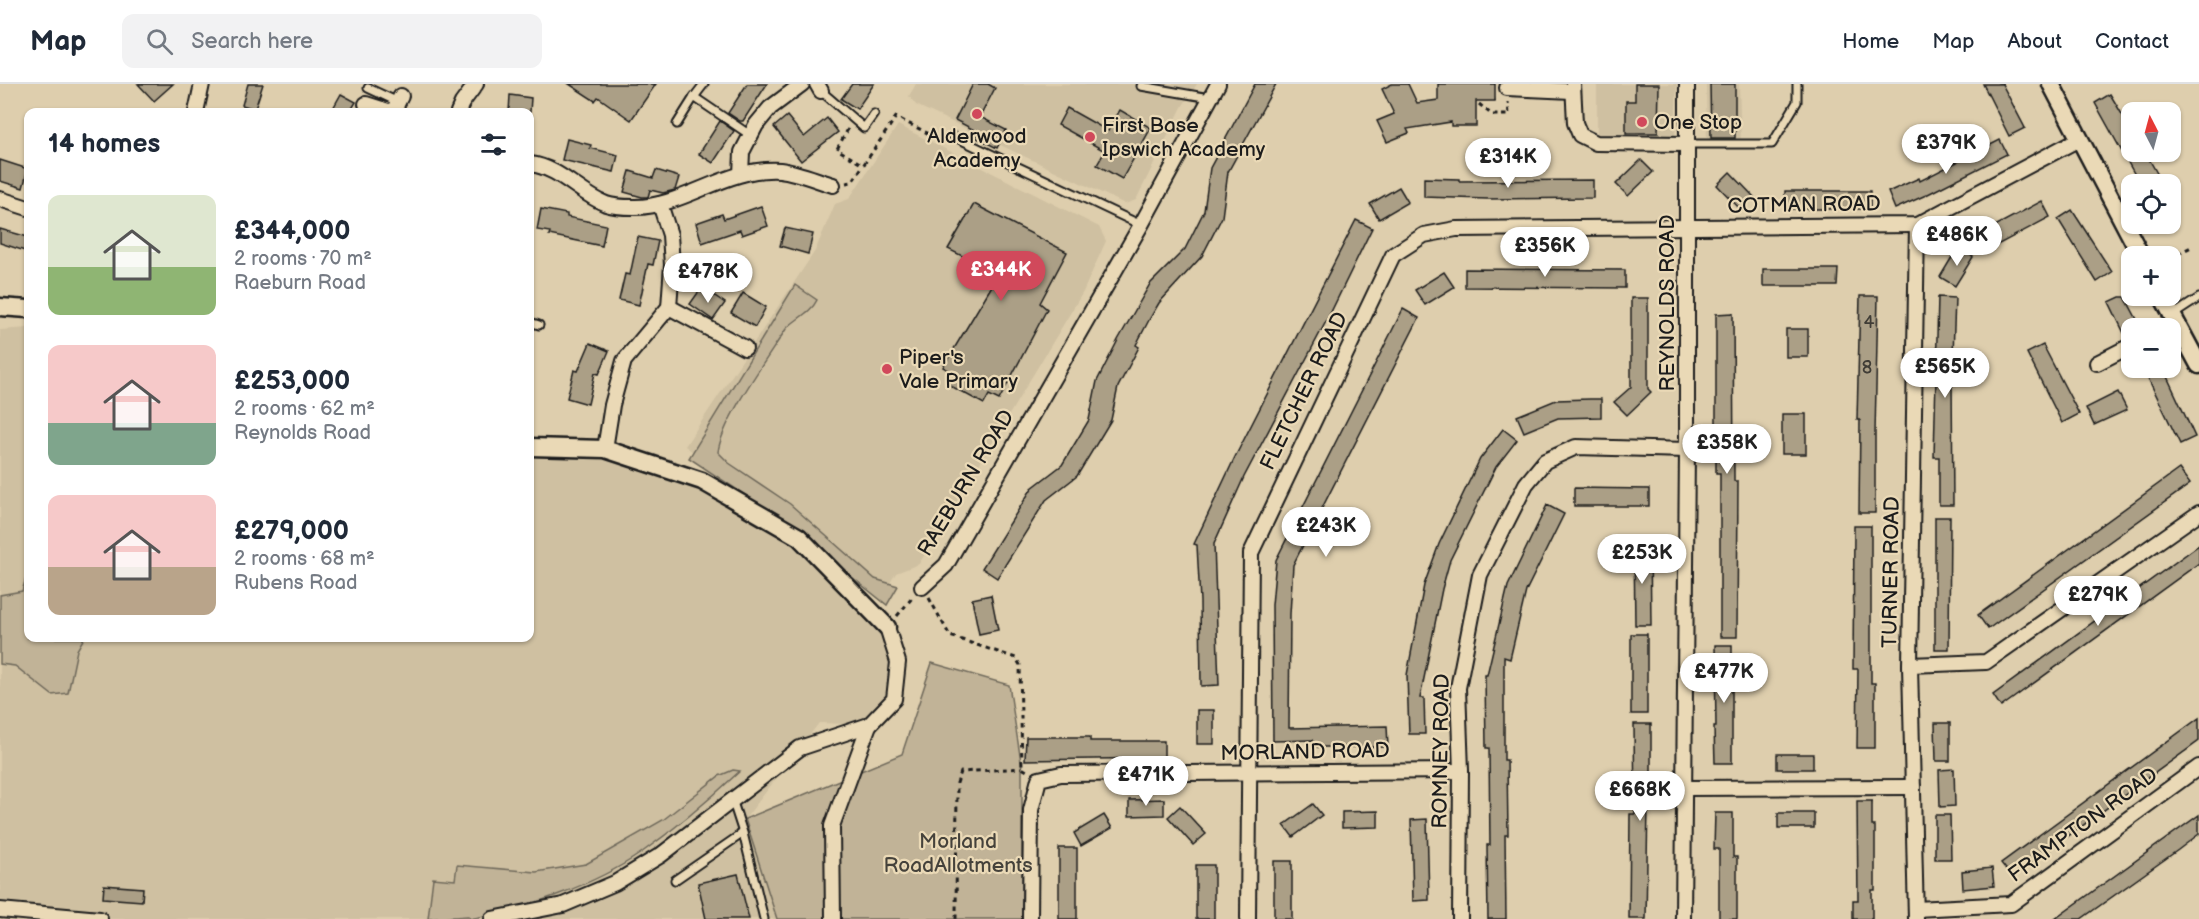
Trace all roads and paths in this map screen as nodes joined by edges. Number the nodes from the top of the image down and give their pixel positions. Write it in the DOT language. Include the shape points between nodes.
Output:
graph roads {
  1 [pos="202,84"];
  2 [pos="476,84"];
  3 [pos="704,84"];
  4 [pos="802,84"];
  5 [pos="1218,84"];
  6 [pos="1687,84"];
  7 [pos="1797,84"];
  8 [pos="2051,84"];
  9 [pos="1141,86"];
  10 [pos="1573,87"];
  11 [pos="368,88"];
  12 [pos="819,88"];
  13 [pos="1507,88"];
  14 [pos="694,97"];
  15 [pos="1210,98"];
  16 [pos="366,104"];
  17 [pos="1479,104"];
  18 [pos="396,106"];
  19 [pos="196,108"];
  20 [pos="461,108"];
  21 [pos="874,114"];
  22 [pos="677,124"];
  23 [pos="751,136"];
  24 [pos="953,136"];
  25 [pos="2079,139"];
  26 [pos="1687,144"];
  27 [pos="534,164"];
  28 [pos="741,174"];
  29 [pos="833,185"];
  30 [pos="0,199"];
  31 [pos="660,204"];
  32 [pos="24,207"];
  33 [pos="1141,225"];
  34 [pos="1917,225"];
  35 [pos="1688,228"];
  36 [pos="2136,246"];
  37 [pos="2191,247"];
  38 [pos="2181,252"];
  39 [pos="2199,298"];
  40 [pos="0,307"];
  41 [pos="669,307"];
  42 [pos="24,309"];
  43 [pos="2176,318"];
  44 [pos="534,324"];
  45 [pos="538,325"];
  46 [pos="2181,337"];
  47 [pos="746,348"];
  48 [pos="2121,351"];
  49 [pos="2097,363"];
  50 [pos="2199,365"];
  51 [pos="534,447"];
  52 [pos="604,450"];
  53 [pos="1687,450"];
  54 [pos="2199,513"];
  55 [pos="922,587"];
  56 [pos="888,627"];
  57 [pos="1910,664"];
  58 [pos="869,724"];
  59 [pos="2199,767"];
  60 [pos="1022,768"];
  61 [pos="1461,771"];
  62 [pos="1249,774"];
  63 [pos="1039,779"];
  64 [pos="1913,787"];
  65 [pos="1684,788"];
  66 [pos="732,799"];
  67 [pos="743,833"];
  68 [pos="675,880"];
  69 [pos="0,910"];
  70 [pos="1916,914"];
  71 [pos="100,919"];
  72 [pos="492,919"];
  73 [pos="764,919"];
  74 [pos="833,919"];
  75 [pos="956,919"];
  76 [pos="1030,919"];
  77 [pos="1248,919"];
  78 [pos="1460,919"];
  79 [pos="1683,919"];
  1 -- 19 [label="street"];
  2 -- 20 [label="street"];
  3 -- 14 [label="lane"];
  4 -- 23 [label="street" via="770,108"];
  5 -- 15 [label="street, RAEBURN ROAD"];
  6 -- 26 [label="street, REYNOLDS ROAD"];
  7 -- 26 [label="lane" via="1797,102 1772,144"];
  8 -- 25 [label="street"];
  9 -- 15 [label="lane"];
  10 -- 13 [label="street"];
  10 -- 26 [label="street" via="1575,123 1581,135 1596,143"];
  11 -- 18 [label="lane"];
  12 -- 21 [label="lane" via="864,128"];
  13 -- 17 [label="path" via="1509,115 1492,114"];
  14 -- 22 [label="lane"];
  14 -- 23 [label="lane"];
  15 -- 33 [label="street, RAEBURN ROAD"];
  16 -- 18 [label="street"];
  23 -- 28 [label="street" via="742,152"];
  24 -- 29 [label="path" via="946,143 896,117 852,182"];
  24 -- 33 [label="lane"];
  25 -- 34 [label="street, COTMAN ROAD"];
  25 -- 36 [label="street"];
  26 -- 35 [label="street, REYNOLDS ROAD"];
  27 -- 31 [label="street" via="607,205"];
  28 -- 29 [label="street" via="780,170"];
  28 -- 31 [label="street"];
  30 -- 32 [label="street"];
  31 -- 41 [label="street" via="670,235"];
  33 -- 55 [label="street, RAEBURN ROAD" via="946,565"];
  34 -- 35 [label="street, COTMAN ROAD"];
  34 -- 57 [label="street, TURNER ROAD"];
  35 -- 53 [label="street, REYNOLDS ROAD"];
  35 -- 62 [label="street, FLETCHER ROAD" via="1456,229 1424,235 1393,255 1251,553"];
  37 -- 38 [label="path"];
  39 -- 43 [label="lane"];
  40 -- 42 [label="street"];
  41 -- 47 [label="street"];
  41 -- 52 [label="street" via="624,361"];
  44 -- 45 [label="lane"];
  46 -- 50 [label="street"];
  48 -- 49 [label="street"];
  51 -- 52 [label="street"];
  52 -- 56 [label="street" via="702,481 799,537"];
  53 -- 61 [label="street, ROMNEY ROAD" via="1576,447 1545,461 1526,484 1480,575 1458,688"];
  53 -- 65 [label="street, REYNOLDS ROAD"];
  54 -- 57 [label="street" via="1986,662"];
  55 -- 56 [label="path"];
  55 -- 60 [label="path" via="950,636 1016,658 1020,665"];
  56 -- 58 [label="street" via="898,662 894,699"];
  57 -- 64 [label="street, TURNER ROAD"];
  58 -- 66 [label="street" via="800,748"];
  58 -- 74 [label="street" via="832,826"];
  59 -- 70 [label="street, FRAMPTON ROAD" via="2011,904"];
  60 -- 63 [label="path"];
  60 -- 75 [label="path" via="961,772 957,783"];
  61 -- 62 [label="street, MORLAND ROAD"];
  61 -- 78 [label="street, ROMNEY ROAD"];
  62 -- 63 [label="street, MORLAND ROAD" via="1060,774"];
  62 -- 77 [label="street, FLETCHER ROAD"];
  63 -- 76 [label="street" via="1031,810"];
  64 -- 65 [label="street"];
  64 -- 70 [label="street, TURNER ROAD"];
  65 -- 79 [label="street, REYNOLDS ROAD"];
  66 -- 67 [label="lane"];
  66 -- 72 [label="street" via="661,855 615,883 563,905"];
  67 -- 68 [label="lane"];
  67 -- 73 [label="lane"];
  69 -- 71 [label="street"];
}
